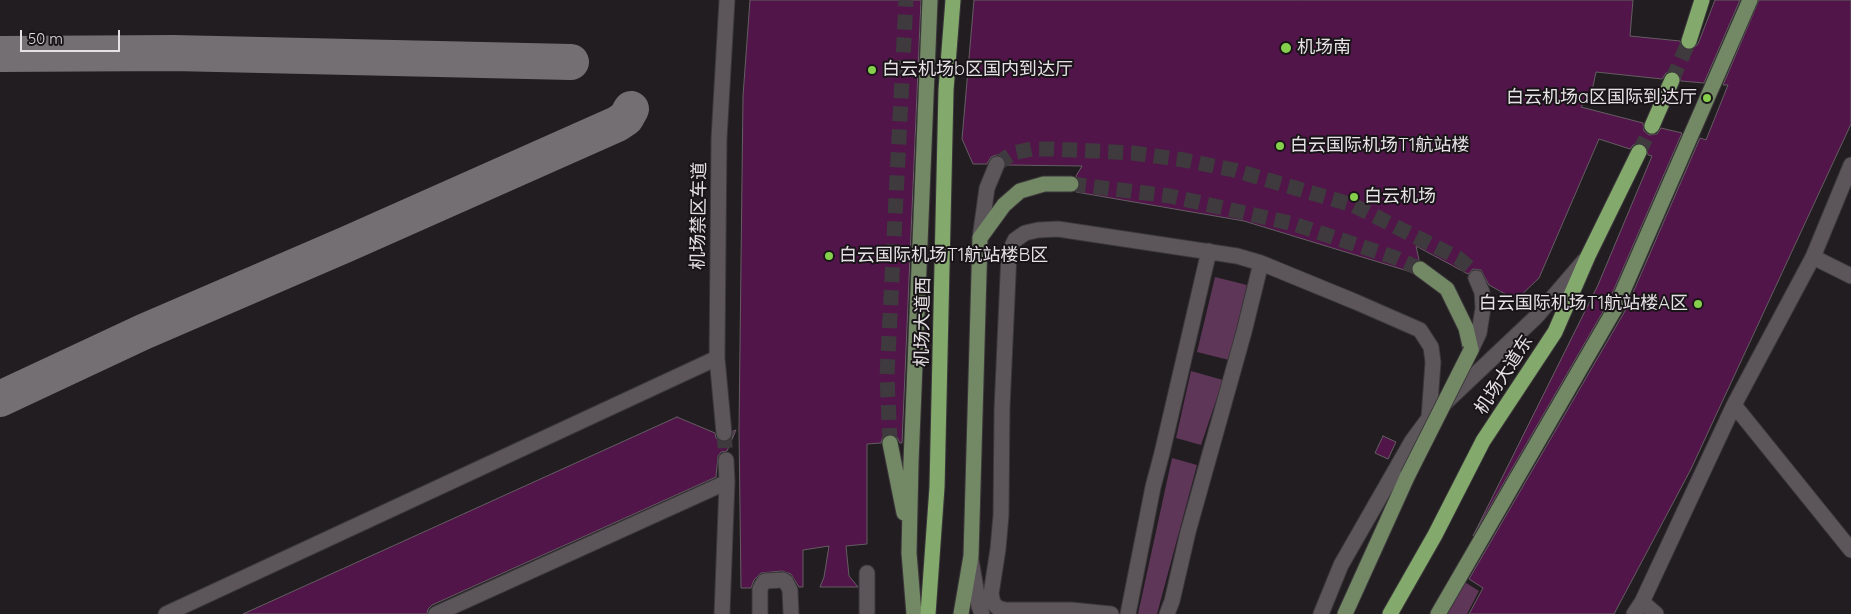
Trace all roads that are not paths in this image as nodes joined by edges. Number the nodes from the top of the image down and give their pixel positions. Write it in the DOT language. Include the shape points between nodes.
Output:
graph roads {
  1 [pos="727,0"];
  2 [pos="930,0"];
  3 [pos="953,0"];
  4 [pos="1702,0"];
  5 [pos="1750,0"];
  6 [pos="1689,41"];
  7 [pos="1672,80"];
  8 [pos="1652,126"];
  9 [pos="1639,152"];
  10 [pos="996,164"];
  11 [pos="1851,165"];
  12 [pos="1071,184"];
  13 [pos="980,238"];
  14 [pos="1209,251"];
  15 [pos="1588,256"];
  16 [pos="1813,257"];
  17 [pos="1262,263"];
  18 [pos="1420,269"];
  19 [pos="1851,276"];
  20 [pos="1476,278"];
  21 [pos="1471,350"];
  22 [pos="716,358"];
  23 [pos="1734,405"];
  24 [pos="1429,418"];
  25 [pos="724,433"];
  26 [pos="890,443"];
  27 [pos="726,460"];
  28 [pos="727,482"];
  29 [pos="1851,550"];
  30 [pos="909,553"];
  31 [pos="971,556"];
  32 [pos="867,573"];
  33 [pos="1638,608"];
  34 [pos="166,614"];
  35 [pos="436,614"];
  36 [pos="722,614"];
  37 [pos="760,614"];
  38 [pos="791,614"];
  39 [pos="867,614"];
  40 [pos="914,614"];
  41 [pos="928,614"];
  42 [pos="961,614"];
  43 [pos="982,614"];
  44 [pos="1111,614"];
  45 [pos="1128,614"];
  46 [pos="1167,614"];
  47 [pos="1320,614"];
  48 [pos="1345,614"];
  49 [pos="1390,614"];
  50 [pos="1438,614"];
  51 [pos="1656,614"];
  1 -- 22 [label="street, 机场禁区车道" via="719,139"];
  2 -- 30 [label="main road"];
  3 -- 41 [label="highway, 机场大道西" via="946,90 937,487"];
  4 -- 6 [label="highway"];
  5 -- 50 [label="main road" via="1616,306"];
  7 -- 8 [label="highway"];
  9 -- 15 [label="highway, 机场大道东"];
  10 -- 13 [label="street" via="986,188"];
  11 -- 16 [label="street"];
  12 -- 13 [label="main road" via="1044,184 1020,192 1004,205"];
  13 -- 31 [label="main road"];
  14 -- 17 [label="street"];
  14 -- 44 [label="street" via="1058,229 1025,233 1015,240 1009,252 1001,515 991,594 993,603 1005,610"];
  14 -- 45 [label="street" via="1153,487"];
  15 -- 24 [label="street" via="1536,317"];
  15 -- 49 [label="highway, 机场大道东" via="1555,332 1483,442"];
  16 -- 19 [label="street"];
  16 -- 23 [label="street"];
  17 -- 24 [label="street" via="1420,330 1431,347 1433,362"];
  17 -- 46 [label="street"];
  18 -- 21 [label="main road" via="1447,289 1466,328"];
  20 -- 21 [label="street" via="1482,292 1483,308 1479,333"];
  21 -- 48 [label="main road, bridge" via="1408,475"];
  22 -- 25 [label="street, 机场禁区车道"];
  22 -- 34 [label="street"];
  23 -- 29 [label="street"];
  23 -- 33 [label="street"];
  24 -- 47 [label="street" via="1412,441 1341,565"];
  26 -- 30 [label="main road" via="904,508"];
  27 -- 28 [label="street"];
  28 -- 35 [label="street"];
  28 -- 36 [label="street"];
  30 -- 40 [label="main road"];
  31 -- 42 [label="main road"];
  31 -- 43 [label="street"];
  32 -- 39 [label="street"];
  33 -- 51 [label="street"];
  37 -- 38 [label="street" via="762,585 765,581 783,580 790,590"];
}
